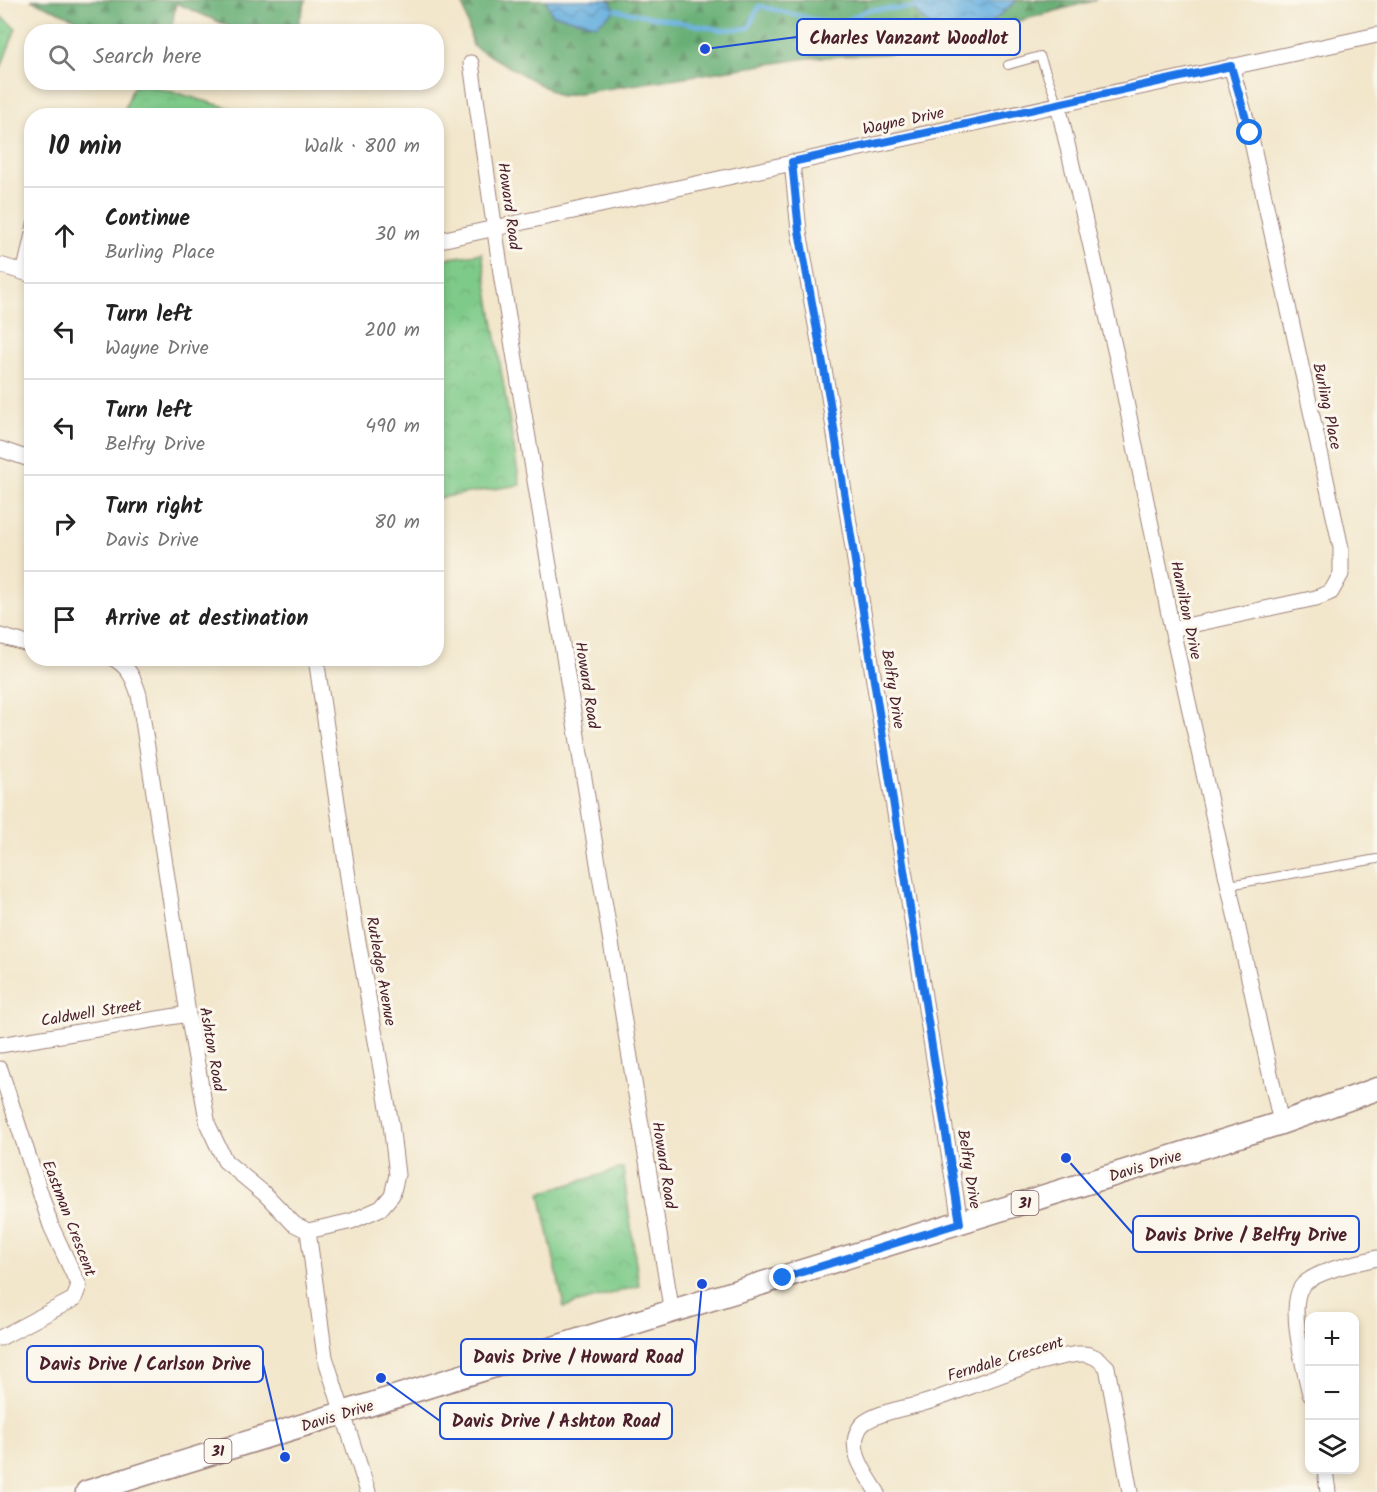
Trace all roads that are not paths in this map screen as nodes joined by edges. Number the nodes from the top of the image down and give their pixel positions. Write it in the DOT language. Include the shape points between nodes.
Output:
graph roads {
  1 [pos="1377,35"];
  2 [pos="471,63"];
  3 [pos="1008,65"];
  4 [pos="1231,66"];
  5 [pos="1058,105"];
  6 [pos="792,162"];
  7 [pos="494,227"];
  8 [pos="444,239"];
  9 [pos="0,265"];
  10 [pos="24,272"];
  11 [pos="0,449"];
  12 [pos="24,457"];
  13 [pos="1172,628"];
  14 [pos="0,636"];
  15 [pos="24,643"];
  16 [pos="125,666"];
  17 [pos="317,666"];
  18 [pos="1377,859"];
  19 [pos="1229,885"];
  20 [pos="188,1014"];
  21 [pos="0,1045"];
  22 [pos="0,1069"];
  23 [pos="1377,1089"];
  24 [pos="1281,1123"];
  25 [pos="960,1223"];
  26 [pos="308,1231"];
  27 [pos="1377,1258"];
  28 [pos="672,1313"];
  29 [pos="0,1338"];
  30 [pos="1306,1366"];
  31 [pos="341,1413"];
  32 [pos="1325,1474"];
  33 [pos="87,1492"];
  34 [pos="368,1492"];
  35 [pos="877,1492"];
  36 [pos="1130,1492"];
  37 [pos="1328,1492"];
  1 -- 4 [label="street, Wayne Drive"];
  2 -- 7 [label="street, Howard Road"];
  3 -- 5 [label="lane" via="1040,56"];
  4 -- 5 [label="street, Wayne Drive"];
  4 -- 13 [label="street, Burling Place" via="1250,133 1341,548 1341,574 1331,592 1316,598"];
  5 -- 6 [label="street, Wayne Drive"];
  5 -- 13 [label="street, Hamilton Drive" via="1119,367"];
  6 -- 7 [label="street, Wayne Drive"];
  6 -- 25 [label="street, Belfry Drive" via="799,231 831,408"];
  7 -- 8 [label="street, Wayne Drive"];
  7 -- 28 [label="street, Howard Road"];
  9 -- 10 [label="street"];
  11 -- 12 [label="street"];
  13 -- 19 [label="street, Hamilton Drive"];
  14 -- 15 [label="street"];
  16 -- 20 [label="street, Ashton Road" via="139,695"];
  17 -- 26 [label="street, Rutledge Avenue" via="397,1175 392,1195 381,1208 352,1221"];
  18 -- 19 [label="lane"];
  19 -- 24 [label="street, Hamilton Drive"];
  20 -- 21 [label="street, Caldwell Street"];
  20 -- 26 [label="street, Ashton Road" via="208,1125 225,1161 294,1224"];
  22 -- 29 [label="street, Eastman Crescent" via="51,1226 79,1286 74,1299"];
  23 -- 24 [label="main road, Davis Drive / 31"];
  24 -- 25 [label="main road, Davis Drive / 31"];
  25 -- 28 [label="main road, Davis Drive / 31"];
  26 -- 31 [label="street" via="325,1357"];
  27 -- 30 [label="street" via="1325,1272 1303,1285 1296,1303"];
  28 -- 31 [label="main road, Davis Drive / 31"];
  31 -- 33 [label="main road, Davis Drive / 31"];
  31 -- 34 [label="street"];
  32 -- 37 [label="street"];
  35 -- 36 [label="street, Ferndale Crescent" via="858,1460 858,1429 867,1418 1080,1354 1096,1356 1107,1367"];
}
